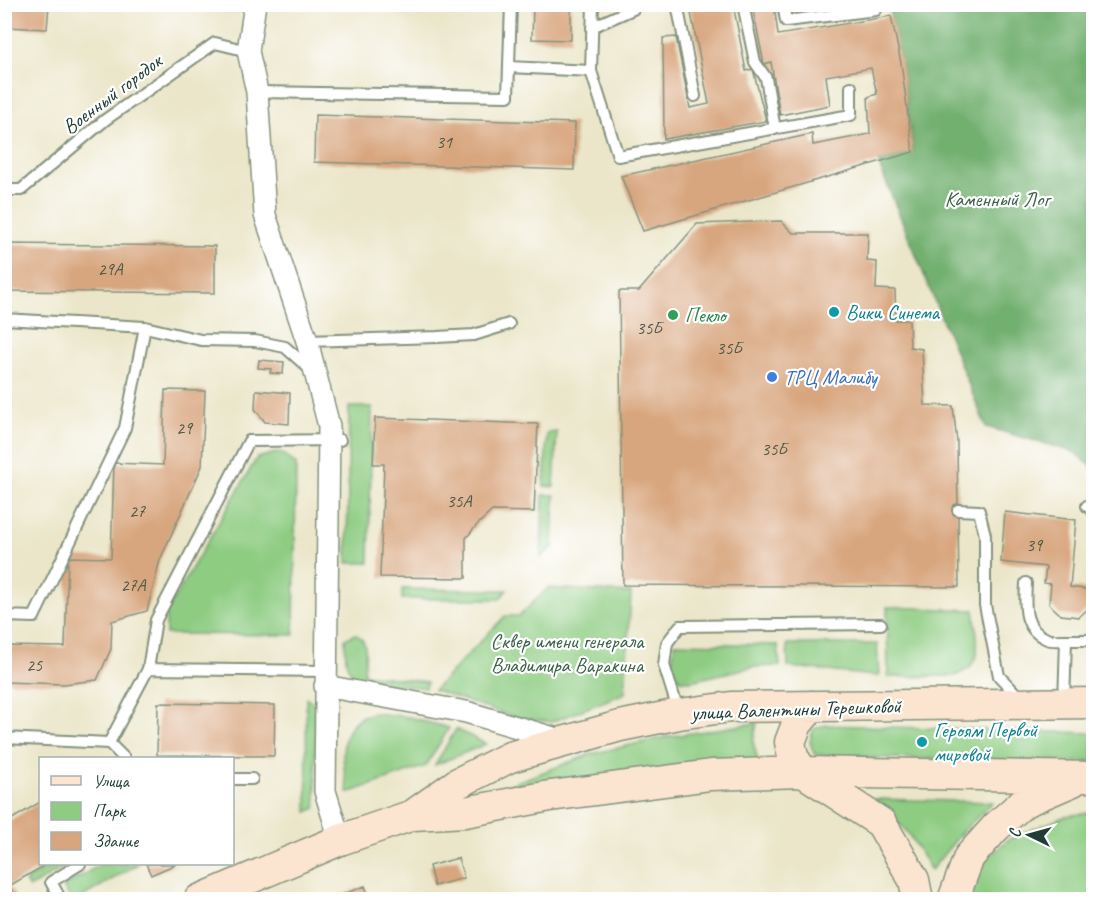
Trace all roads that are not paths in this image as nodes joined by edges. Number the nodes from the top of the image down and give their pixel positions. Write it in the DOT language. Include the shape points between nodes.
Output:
graph roads {
  1 [pos="255,4"];
  2 [pos="511,4"];
  3 [pos="592,4"];
  4 [pos="633,4"];
  5 [pos="677,4"];
  6 [pos="743,4"];
  7 [pos="783,4"];
  8 [pos="851,9"];
  9 [pos="876,10"];
  10 [pos="592,27"];
  11 [pos="248,51"];
  12 [pos="509,67"];
  13 [pos="591,71"];
  14 [pos="851,87"];
  15 [pos="257,92"];
  16 [pos="694,96"];
  17 [pos="775,129"];
  18 [pos="4,190"];
  19 [pos="4,320"];
  20 [pos="509,324"];
  21 [pos="145,327"];
  22 [pos="307,341"];
  23 [pos="315,373"];
  24 [pos="334,440"];
  25 [pos="958,510"];
  26 [pos="1026,583"];
  27 [pos="4,616"];
  28 [pos="881,624"];
  29 [pos="1066,640"];
  30 [pos="1094,640"];
  31 [pos="148,669"];
  32 [pos="325,678"];
  33 [pos="368,694"];
  34 [pos="1024,703"];
  35 [pos="1064,703"];
  36 [pos="1094,703"];
  37 [pos="812,706"];
  38 [pos="679,714"];
  39 [pos="4,738"];
  40 [pos="325,741"];
  41 [pos="565,741"];
  42 [pos="109,743"];
  43 [pos="122,757"];
  44 [pos="803,772"];
  45 [pos="1089,777"];
  46 [pos="234,779"];
  47 [pos="252,779"];
  48 [pos="413,815"];
  49 [pos="340,840"];
  50 [pos="78,865"];
  51 [pos="62,900"];
  52 [pos="199,900"];
  53 [pos="918,900"];
  54 [pos="953,900"];
  1 -- 11 [label="street"];
  2 -- 12 [label="lane"];
  3 -- 10 [label="lane"];
  4 -- 10 [label="lane" via="633,9"];
  5 -- 16 [label="lane"];
  6 -- 17 [label="lane" via="755,62 766,78"];
  7 -- 8 [label="lane" via="786,21"];
  8 -- 9 [label="lane"];
  10 -- 13 [label="lane"];
  11 -- 15 [label="street"];
  11 -- 18 [label="lane, Военный городок" via="215,43 105,120 21,190"];
  12 -- 13 [label="lane"];
  12 -- 15 [label="lane" via="508,96"];
  13 -- 17 [label="lane" via="618,156"];
  14 -- 17 [label="lane" via="851,116"];
  15 -- 22 [label="street" via="266,215"];
  19 -- 21 [label="lane"];
  20 -- 22 [label="lane" via="474,335"];
  21 -- 23 [label="lane" via="201,340 255,340 285,347"];
  21 -- 27 [label="lane" via="125,428 34,617"];
  22 -- 23 [label="street"];
  23 -- 24 [label="street"];
  24 -- 31 [label="lane" via="249,441 156,620"];
  24 -- 32 [label="street"];
  25 -- 34 [label="lane" via="979,511 985,535 985,605 999,676"];
  26 -- 29 [label="lane" via="1024,611 1033,629 1048,639"];
  28 -- 38 [label="lane" via="680,626 667,643 664,664"];
  29 -- 30 [label="lane"];
  29 -- 35 [label="lane"];
  31 -- 32 [label="lane"];
  31 -- 42 [label="lane"];
  32 -- 33 [label="street"];
  32 -- 40 [label="street"];
  33 -- 40 [label="street" via="341,705"];
  33 -- 41 [label="street" via="466,712"];
  34 -- 35 [label="main road, улица Валентины Терешковой"];
  34 -- 37 [label="main road, улица Валентины Терешковой"];
  35 -- 36 [label="main road, улица Валентины Терешковой"];
  37 -- 38 [label="main road, улица Валентины Терешковой" via="731,707"];
  37 -- 44 [label="main road" via="796,724 790,742 792,757"];
  38 -- 41 [label="main road, улица Валентины Терешковой"];
  39 -- 42 [label="lane"];
  40 -- 49 [label="street" via="325,791"];
  41 -- 48 [label="main road, улица Валентины Терешковой" via="510,757 458,783"];
  42 -- 43 [label="lane"];
  44 -- 45 [label="main road, улица Валентины Терешковой"];
  44 -- 48 [label="main road, улица Валентины Терешковой" via="711,775 550,796 465,812"];
  44 -- 53 [label="main road" via="880,823 914,880"];
  45 -- 54 [label="main road" via="1024,802 996,827 969,857"];
  46 -- 47 [label="lane"];
  48 -- 49 [label="main road, улица Валентины Терешковой"];
  49 -- 52 [label="main road, улица Валентины Терешковой"];
  50 -- 51 [label="lane" via="51,882"];
}
